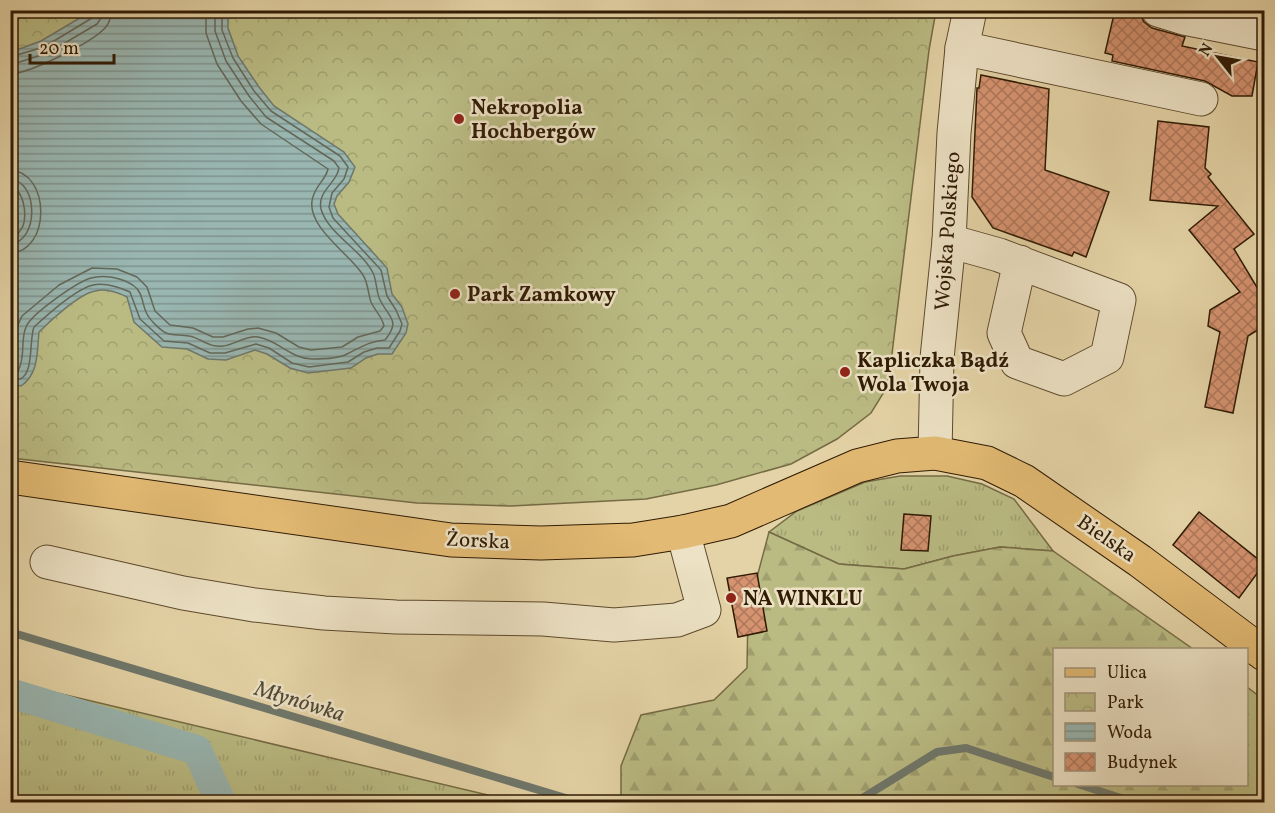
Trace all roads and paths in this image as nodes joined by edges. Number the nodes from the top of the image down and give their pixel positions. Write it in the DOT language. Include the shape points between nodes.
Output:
graph roads {
  1 [pos="970,10"];
  2 [pos="1158,10"];
  3 [pos="1264,34"];
  4 [pos="962,48"];
  5 [pos="1201,99"];
  6 [pos="949,241"];
  7 [pos="1020,262"];
  8 [pos="935,453"];
  9 [pos="10,477"];
  10 [pos="683,532"];
  11 [pos="47,562"];
  12 [pos="1264,654"];
  1 -- 4 [label="street, Wojska Polskiego"];
  2 -- 3 [label="street"];
  4 -- 5 [label="street"];
  4 -- 6 [label="street, Wojska Polskiego"];
  6 -- 7 [label="street"];
  6 -- 8 [label="street, Wojska Polskiego" via="937,358"];
  8 -- 10 [label="main road, Żorska" via="897,456 857,466 730,521"];
  8 -- 12 [label="main road, Bielska" via="987,463 1024,481"];
  9 -- 10 [label="main road, Żorska" via="451,540 633,540"];
  10 -- 11 [label="street" via="704,610 676,620 614,625 543,619 396,617 266,607"];
}
